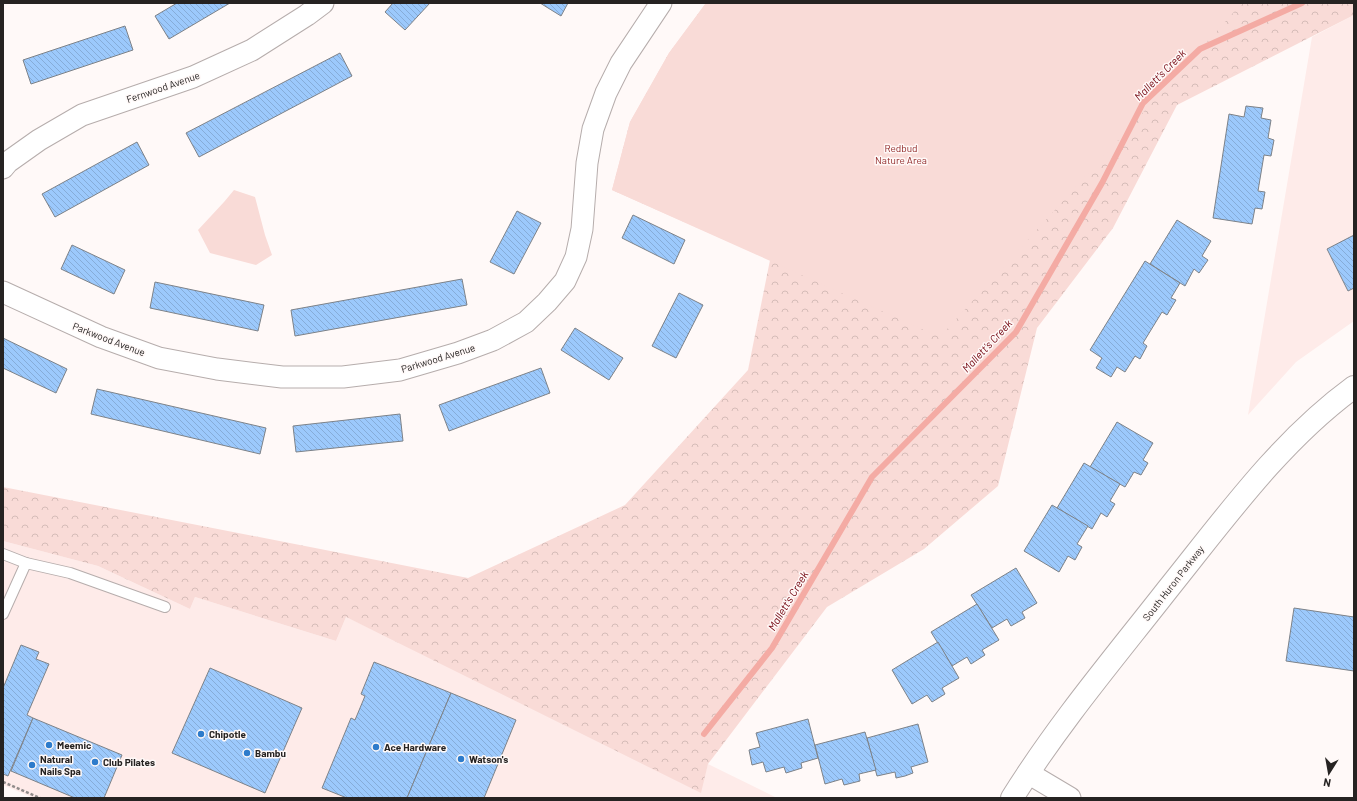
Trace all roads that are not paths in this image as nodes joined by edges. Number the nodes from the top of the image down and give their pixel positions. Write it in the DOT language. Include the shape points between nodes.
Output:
graph roads {
  1 [pos="323,3"];
  2 [pos="661,3"];
  3 [pos="3,168"];
  4 [pos="3,292"];
  5 [pos="1354,386"];
  6 [pos="3,554"];
  7 [pos="26,563"];
  8 [pos="165,608"];
  9 [pos="3,614"];
  10 [pos="1028,773"];
  11 [pos="1012,798"];
  12 [pos="1070,798"];
  1 -- 3 [label="street, Fernwood Avenue" via="252,50 194,77 82,115 39,140"];
  2 -- 4 [label="street, Parkwood Avenue" via="621,63 606,93 593,129 587,163 582,229 576,257 565,281 526,322 493,340 400,370 343,377 282,377 217,369 159,358 100,337"];
  5 -- 10 [label="main road, South Huron Parkway" via="1280,454 1224,519 1068,714"];
  6 -- 7 [label="lane"];
  7 -- 8 [label="lane" via="70,573"];
  7 -- 9 [label="lane"];
  10 -- 11 [label="main road, South Huron Parkway"];
  10 -- 12 [label="street"];
}
